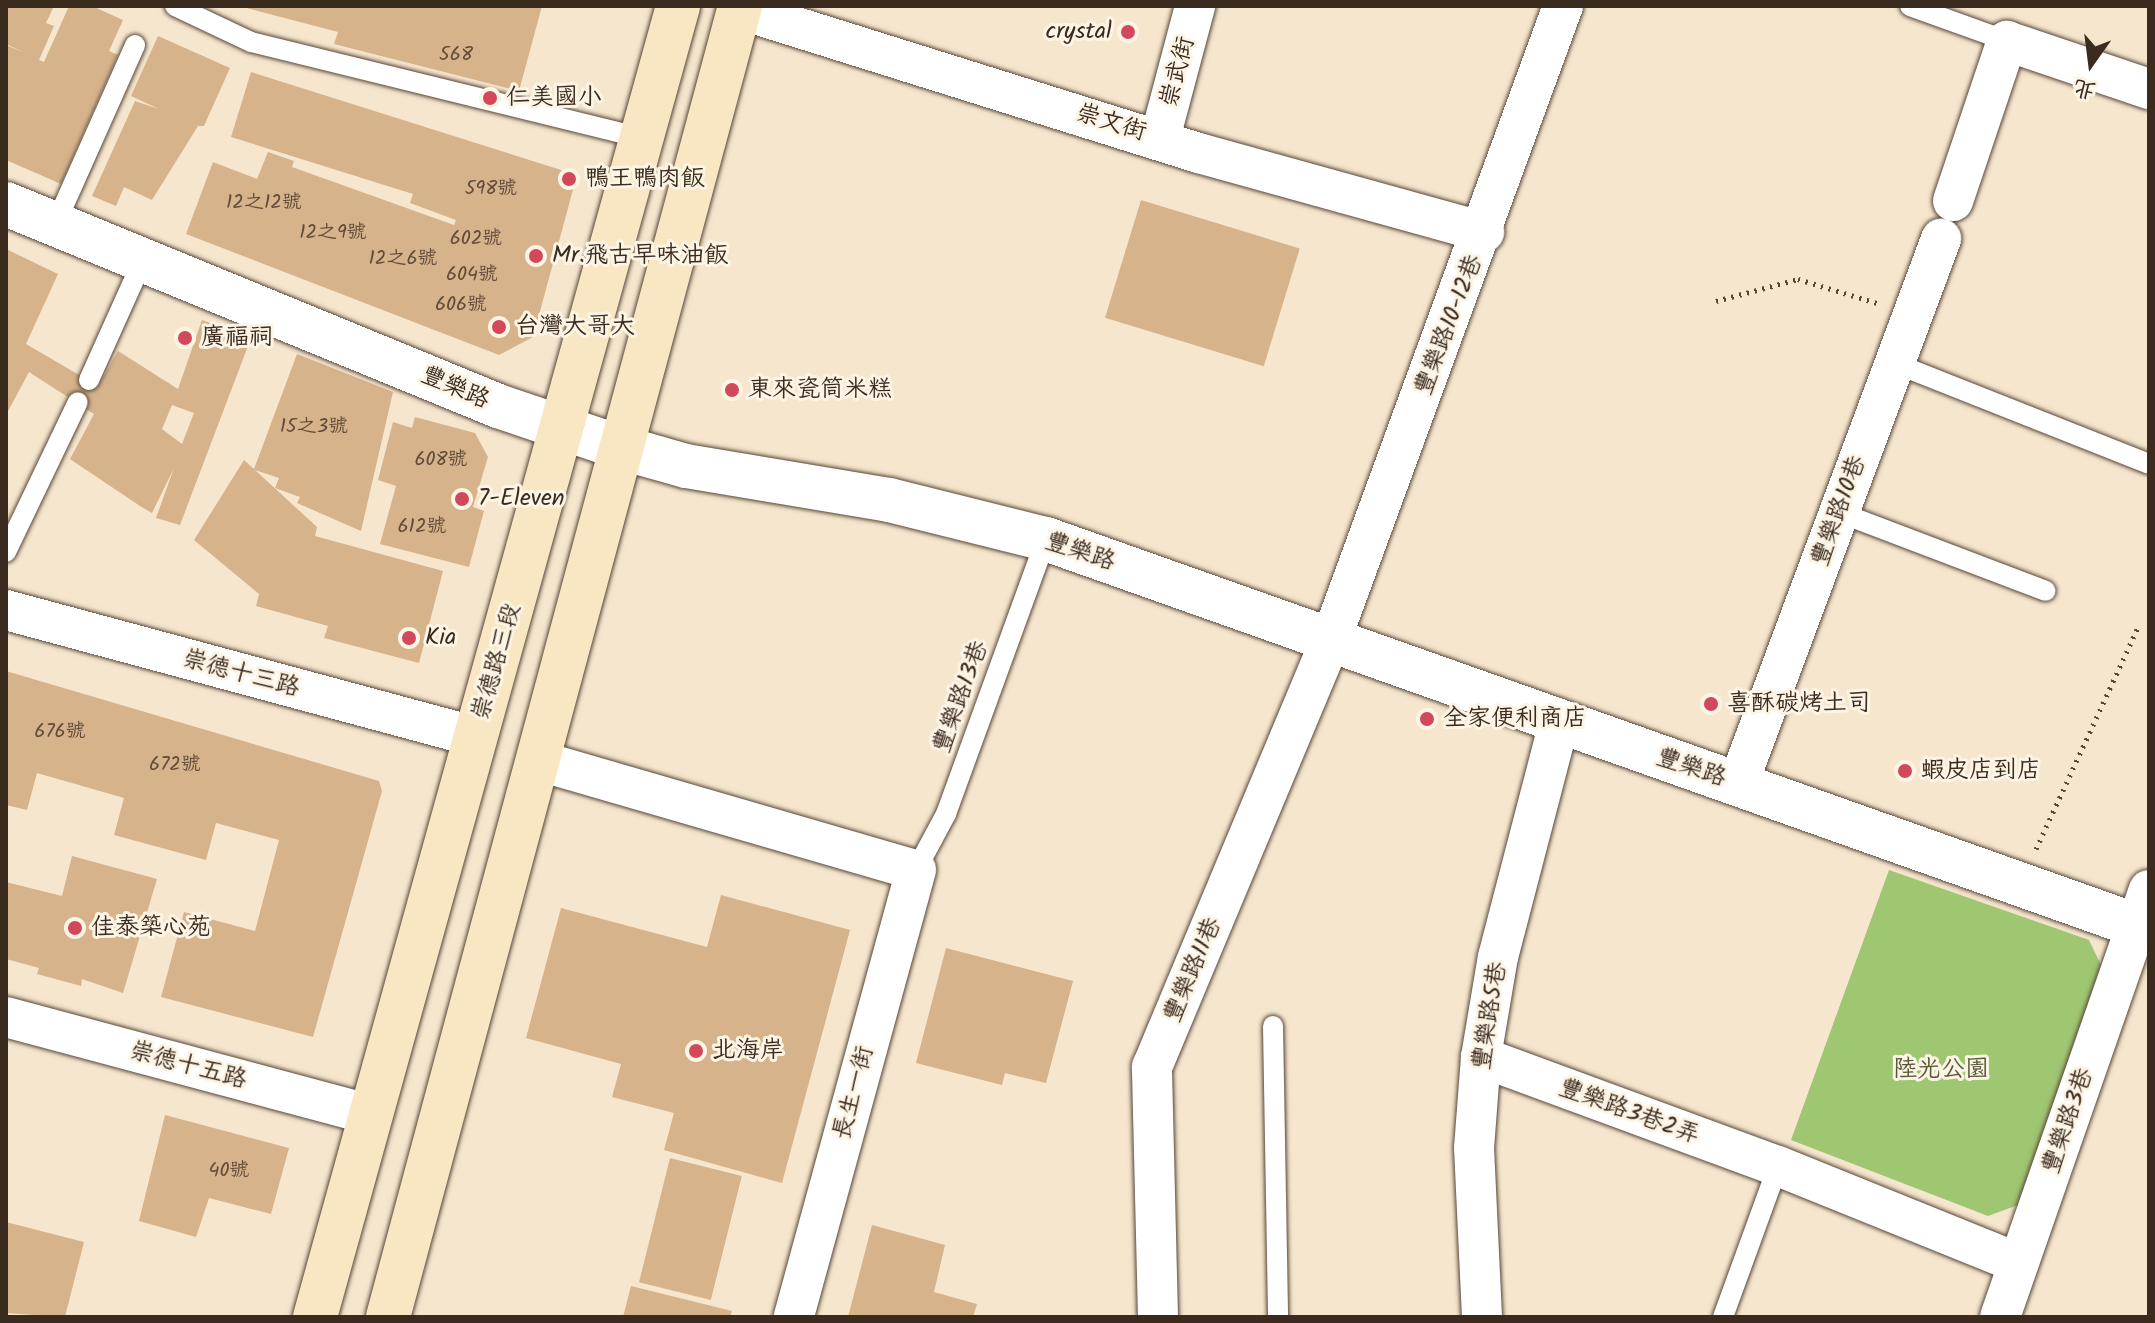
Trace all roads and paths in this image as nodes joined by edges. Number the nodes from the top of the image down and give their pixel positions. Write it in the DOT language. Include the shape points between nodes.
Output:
graph roads {
  1 [pos="175,6"];
  2 [pos="678,6"];
  3 [pos="1195,6"];
  4 [pos="1563,6"];
  5 [pos="1910,6"];
  6 [pos="740,7"];
  7 [pos="2007,41"];
  8 [pos="135,45"];
  9 [pos="2149,89"];
  10 [pos="642,138"];
  11 [pos="1160,138"];
  12 [pos="1953,201"];
  13 [pos="6,204"];
  14 [pos="55,225"];
  15 [pos="1484,232"];
  16 [pos="1941,239"];
  17 [pos="143,260"];
  18 [pos="1716,301"];
  19 [pos="1913,314"];
  20 [pos="1894,363"];
  21 [pos="89,380"];
  22 [pos="78,402"];
  23 [pos="561,426"];
  24 [pos="619,447"];
  25 [pos="2149,464"];
  26 [pos="1838,512"];
  27 [pos="1046,539"];
  28 [pos="6,552"];
  29 [pos="2046,591"];
  30 [pos="6,610"];
  31 [pos="2139,625"];
  32 [pos="1330,642"];
  33 [pos="1559,722"];
  34 [pos="476,737"];
  35 [pos="540,761"];
  36 [pos="1738,784"];
  37 [pos="916,870"];
  38 [pos="2020,884"];
  39 [pos="2145,915"];
  40 [pos="6,1017"];
  41 [pos="1273,1026"];
  42 [pos="1481,1057"];
  43 [pos="371,1115"];
  44 [pos="1778,1166"];
  45 [pos="2018,1263"];
  46 [pos="315,1317"];
  47 [pos="388,1317"];
  48 [pos="794,1317"];
  49 [pos="1158,1317"];
  50 [pos="1278,1317"];
  51 [pos="1482,1317"];
  52 [pos="1723,1317"];
  53 [pos="2000,1317"];
  1 -- 10 [label="lane" via="251,42"];
  2 -- 10 [label="main road, 崇德路三段"];
  3 -- 11 [label="street, 崇武街"];
  4 -- 15 [label="street, 豐樂路10-12巷"];
  5 -- 7 [label="lane"];
  6 -- 11 [label="street, 崇文街"];
  6 -- 24 [label="main road"];
  7 -- 9 [label="street"];
  7 -- 12 [label="street"];
  8 -- 14 [label="lane"];
  10 -- 23 [label="main road, 崇德路三段"];
  11 -- 15 [label="street, 崇文街"];
  13 -- 14 [label="street, 豐樂路"];
  14 -- 17 [label="street, 豐樂路"];
  15 -- 32 [label="street, 豐樂路10-12巷"];
  16 -- 19 [label="street, 豐樂路10巷"];
  17 -- 21 [label="lane"];
  17 -- 23 [label="street, 豐樂路" via="498,406"];
  18 -- 19 [label="path" via="1798,279"];
  19 -- 20 [label="street, 豐樂路10巷"];
  20 -- 25 [label="lane"];
  20 -- 26 [label="street, 豐樂路10巷"];
  22 -- 28 [label="lane"];
  23 -- 24 [label="street, 豐樂路"];
  23 -- 34 [label="main road, 崇德路三段"];
  24 -- 27 [label="street, 豐樂路" via="686,466 889,500"];
  24 -- 35 [label="main road"];
  26 -- 29 [label="lane"];
  26 -- 36 [label="street, 豐樂路10巷"];
  27 -- 32 [label="street, 豐樂路"];
  27 -- 37 [label="lane, 豐樂路13巷" via="946,814"];
  30 -- 34 [label="street, 崇德十三路"];
  31 -- 38 [label="path"];
  32 -- 33 [label="street, 豐樂路"];
  32 -- 49 [label="street, 豐樂路11巷" via="1152,1067"];
  33 -- 36 [label="street, 豐樂路"];
  33 -- 42 [label="street, 豐樂路5巷" via="1498,957"];
  34 -- 43 [label="main road, 崇德路三段"];
  35 -- 37 [label="street"];
  35 -- 47 [label="main road"];
  36 -- 38 [label="street, 豐樂路"];
  37 -- 48 [label="street, 長生一街"];
  38 -- 39 [label="street, 豐樂路"];
  39 -- 45 [label="street, 豐樂路3巷"];
  40 -- 43 [label="street, 崇德十五路"];
  41 -- 50 [label="lane"];
  42 -- 44 [label="street, 豐樂路3巷2弄"];
  42 -- 51 [label="street, 豐樂路5巷" via="1474,1148"];
  43 -- 46 [label="main road, 崇德路三段"];
  44 -- 45 [label="street, 豐樂路3巷2弄"];
  44 -- 52 [label="lane"];
  45 -- 53 [label="street, 豐樂路3巷"];
}
